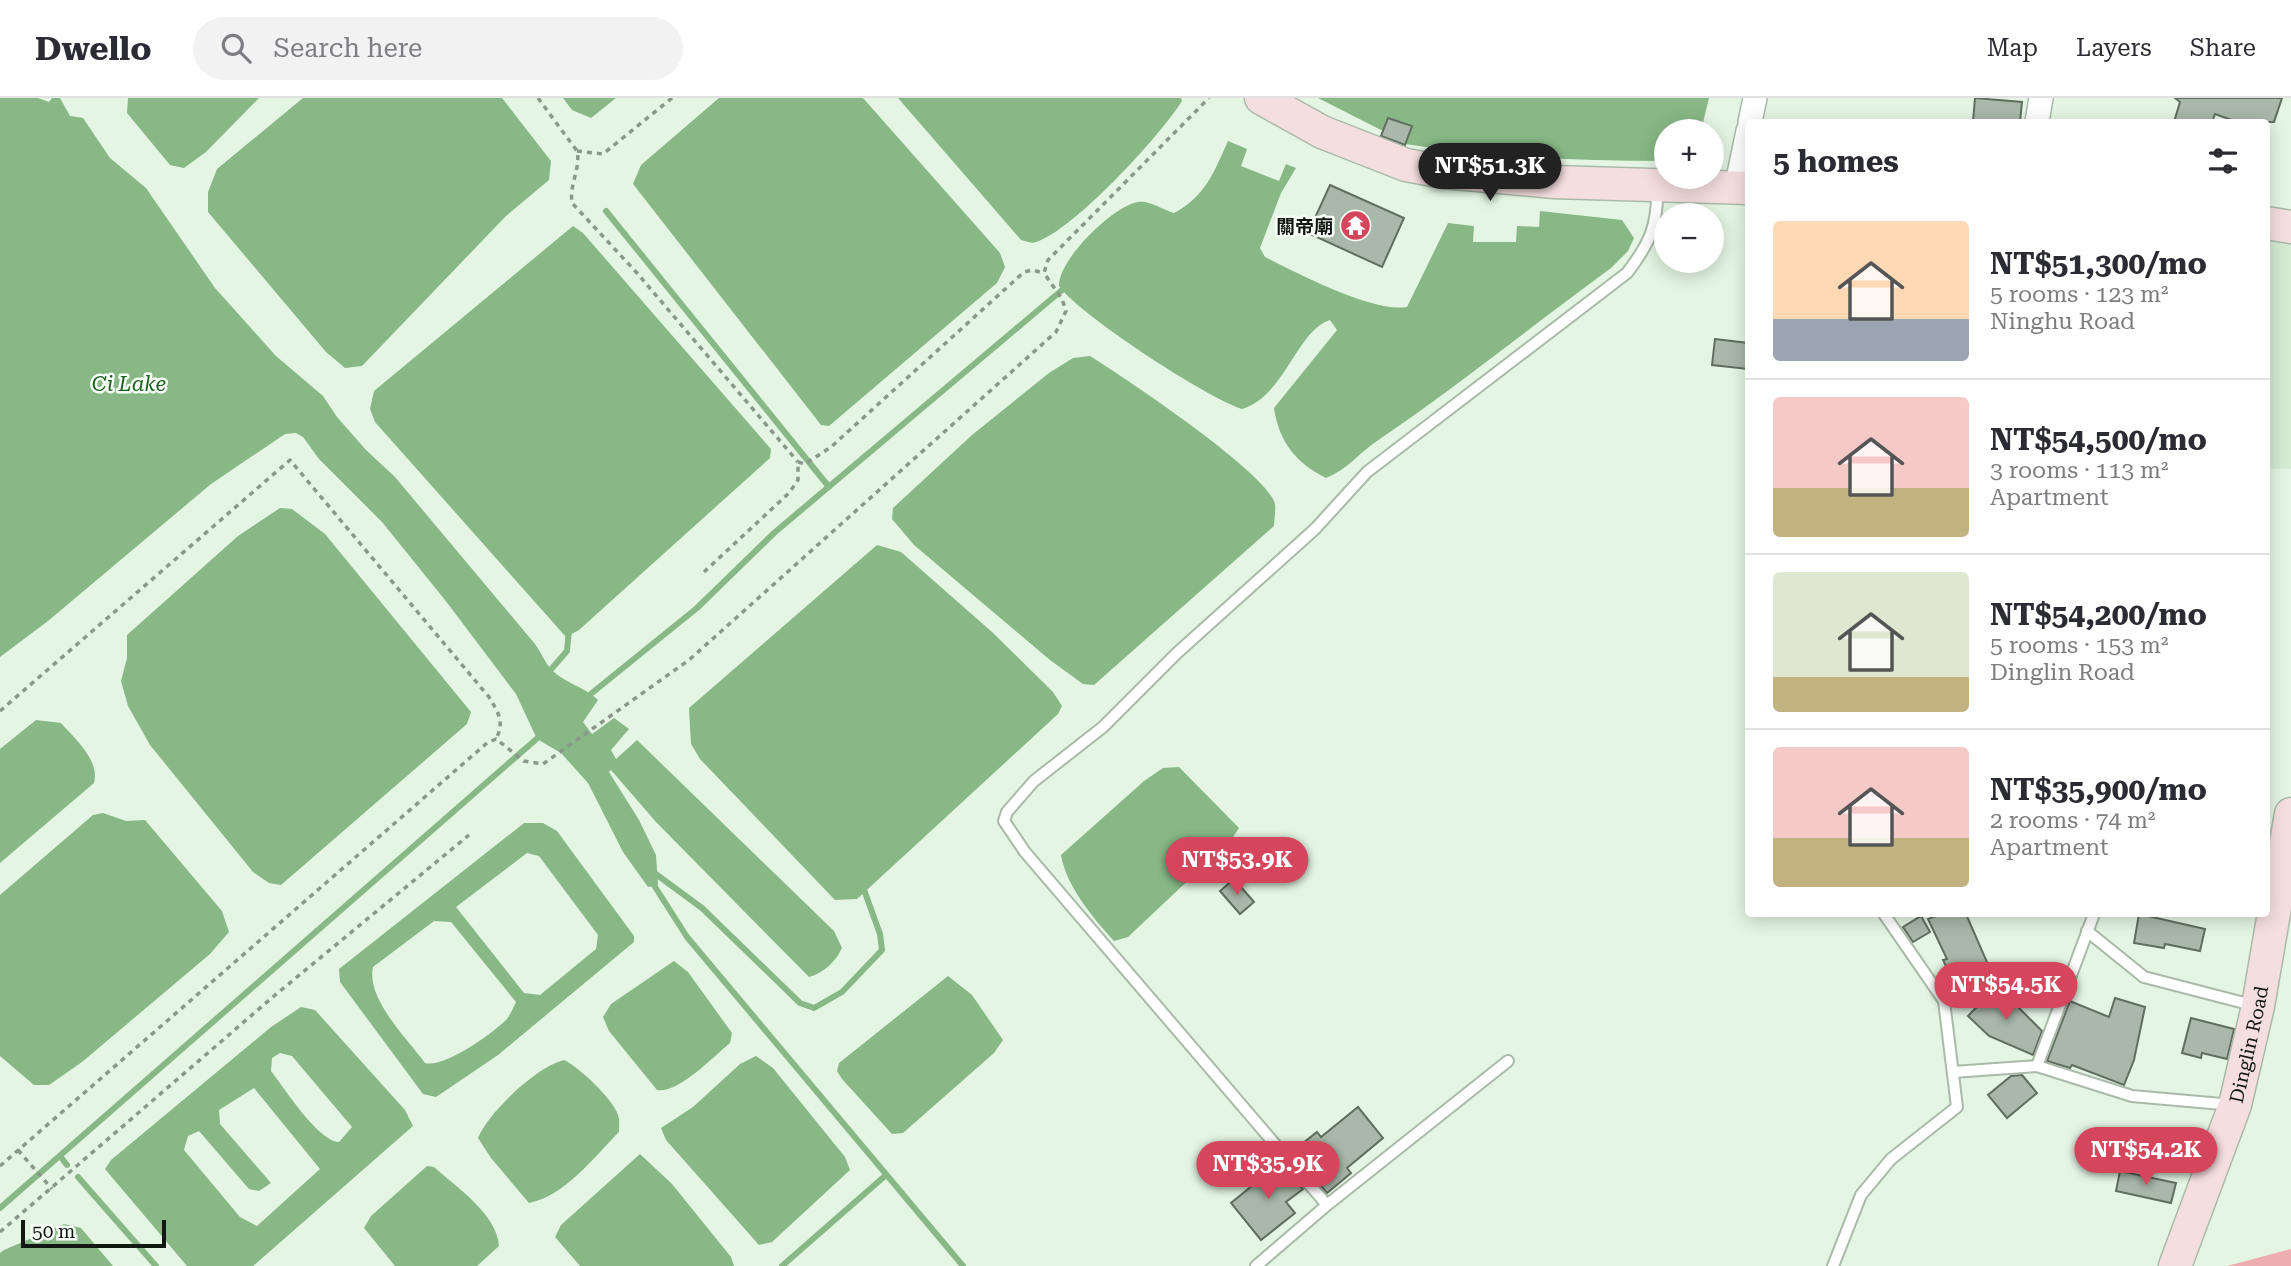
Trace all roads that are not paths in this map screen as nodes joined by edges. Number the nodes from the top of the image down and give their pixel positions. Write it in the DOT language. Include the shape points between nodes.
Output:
graph roads {
  1 [pos="1261,98"];
  2 [pos="1755,98"];
  3 [pos="2041,98"];
  4 [pos="1751,119"];
  5 [pos="2038,119"];
  6 [pos="1745,160"];
  7 [pos="1654,186"];
  8 [pos="1724,188"];
  9 [pos="1742,188"];
  10 [pos="1657,189"];
  11 [pos="2270,224"];
  12 [pos="2291,227"];
  13 [pos="2291,814"];
  14 [pos="1886,917"];
  15 [pos="2093,917"];
  16 [pos="2087,931"];
  17 [pos="2258,1006"];
  18 [pos="1508,1061"];
  19 [pos="2037,1066"];
  20 [pos="1954,1072"];
  21 [pos="2235,1105"];
  22 [pos="1327,1205"];
  23 [pos="1256,1266"];
  24 [pos="1833,1266"];
  25 [pos="2175,1266"];
  1 -- 7 [label="main road" via="1322,132 1406,165 1490,177"];
  2 -- 4 [label="street"];
  3 -- 5 [label="street"];
  6 -- 9 [label="street"];
  8 -- 9 [label="main road"];
  10 -- 22 [label="lane" via="1657,223 1626,272 1367,471 1305,538 1103,727 1034,781 1004,821 1025,852"];
  11 -- 12 [label="main road"];
  13 -- 17 [label="main road, Dinglin Road"];
  14 -- 20 [label="lane" via="1944,1001"];
  15 -- 16 [label="lane"];
  16 -- 17 [label="lane" via="2144,977"];
  16 -- 19 [label="lane"];
  17 -- 21 [label="main road, Dinglin Road"];
  18 -- 22 [label="lane"];
  19 -- 20 [label="lane"];
  19 -- 21 [label="lane" via="2132,1096"];
  20 -- 24 [label="lane" via="1957,1107 1891,1159 1861,1195"];
  21 -- 25 [label="main road, Dinglin Road"];
  22 -- 23 [label="lane"];
}
